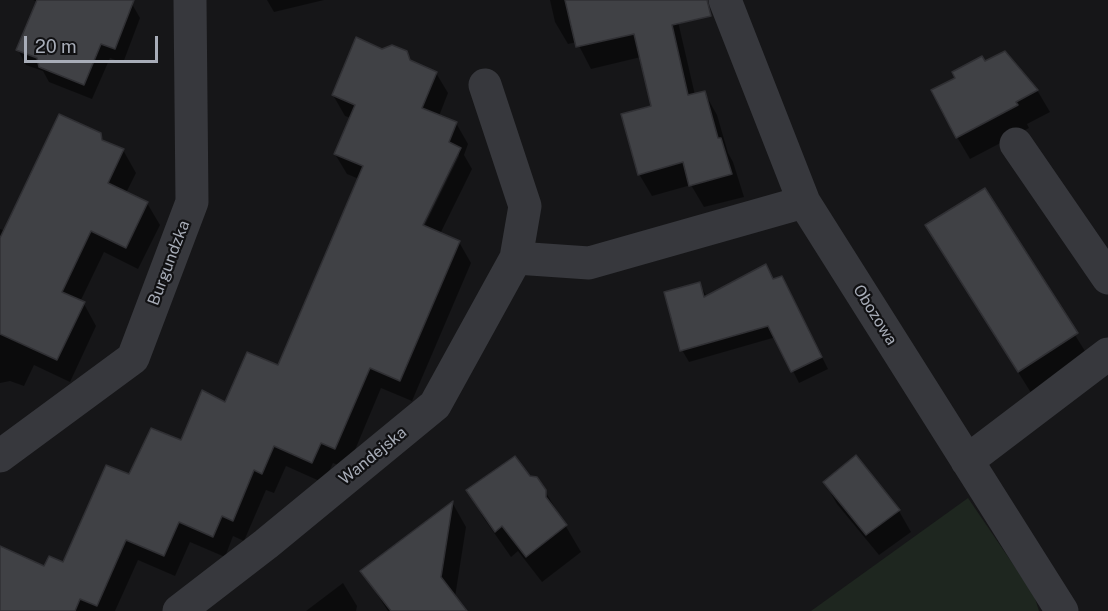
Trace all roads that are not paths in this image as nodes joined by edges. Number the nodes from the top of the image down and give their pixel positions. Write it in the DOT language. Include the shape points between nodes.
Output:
graph roads {
  1 [pos="190,0"];
  2 [pos="725,0"];
  3 [pos="485,85"];
  4 [pos="1016,144"];
  5 [pos="804,202"];
  6 [pos="516,258"];
  7 [pos="1108,278"];
  8 [pos="1108,354"];
  9 [pos="0,456"];
  10 [pos="967,461"];
  11 [pos="179,611"];
  12 [pos="1062,611"];
  1 -- 9 [label="street, Burgundzka" via="192,202 133,358"];
  2 -- 5 [label="street, Obozowa"];
  3 -- 6 [label="street, Wandejska" via="525,206"];
  4 -- 7 [label="street"];
  5 -- 6 [label="street" via="589,262"];
  5 -- 10 [label="street, Obozowa"];
  6 -- 11 [label="street, Wandejska" via="435,405"];
  8 -- 10 [label="street"];
  10 -- 12 [label="street, Obozowa"];
}
